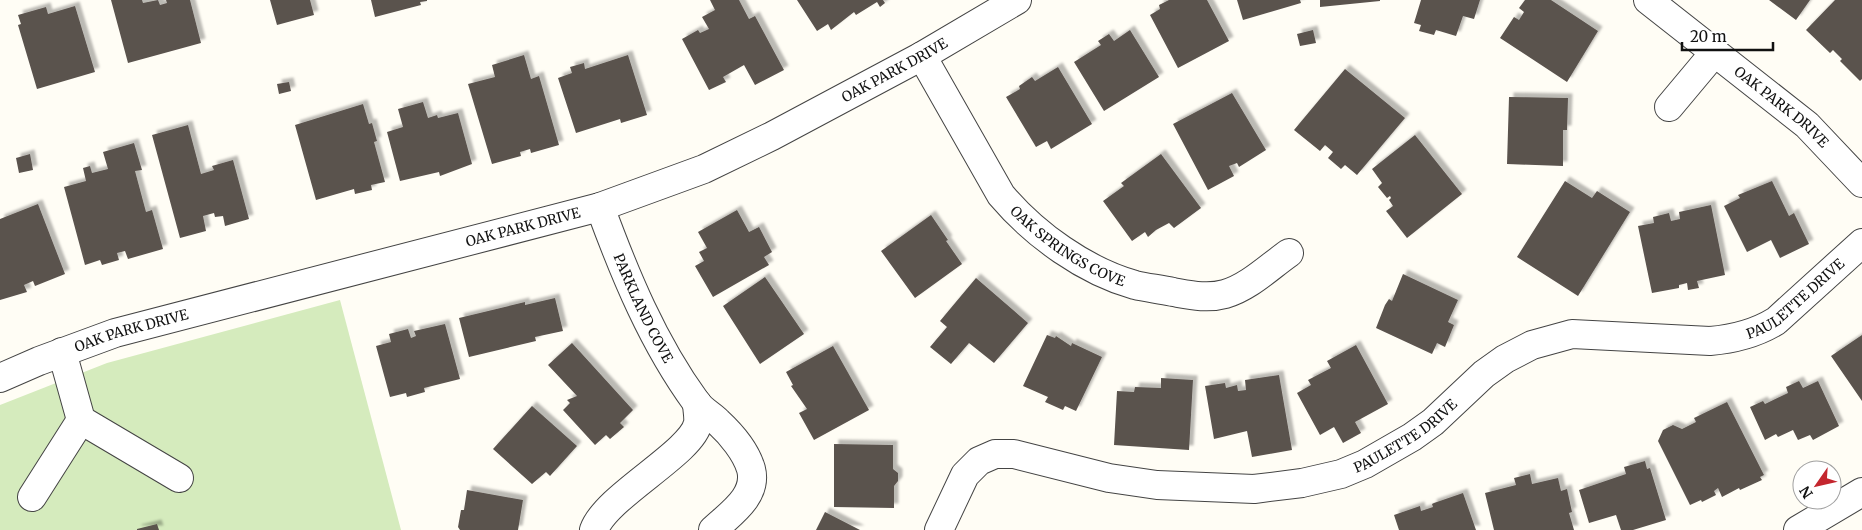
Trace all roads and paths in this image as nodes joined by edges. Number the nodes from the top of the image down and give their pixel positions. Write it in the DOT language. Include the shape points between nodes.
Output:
graph roads {
  1 [pos="1017,0"];
  2 [pos="1648,0"];
  3 [pos="1715,52"];
  4 [pos="922,56"];
  5 [pos="1669,107"];
  6 [pos="1862,183"];
  7 [pos="600,207"];
  8 [pos="1862,243"];
  9 [pos="1289,253"];
  10 [pos="62,352"];
  11 [pos="0,378"];
  12 [pos="697,403"];
  13 [pos="80,420"];
  14 [pos="179,478"];
  15 [pos="1862,492"];
  16 [pos="32,497"];
  17 [pos="594,530"];
  18 [pos="713,530"];
  19 [pos="939,530"];
  20 [pos="1798,530"];
  1 -- 4 [label="street, OAK PARK DRIVE"];
  2 -- 3 [label="street, OAK PARK DRIVE"];
  3 -- 5 [label="street"];
  3 -- 6 [label="street, OAK PARK DRIVE" via="1807,125"];
  4 -- 7 [label="street, OAK PARK DRIVE" via="772,136 704,168"];
  4 -- 9 [label="street, OAK SPRINGS COVE" via="1001,195 1044,237 1096,270 1135,284 1202,297 1225,294 1247,284"];
  7 -- 10 [label="street, OAK PARK DRIVE" via="217,304 116,332"];
  7 -- 12 [label="street, PARKLAND COVE" via="624,271 652,330"];
  8 -- 19 [label="street, PAULETTE DRIVE" via="1776,321 1760,331 1710,341 1572,334 1532,345 1484,374 1433,422 1412,437 1366,464 1341,474 1254,490 1157,486 1109,478 1014,454 995,454 979,461 965,475"];
  10 -- 11 [label="street, OAK PARK DRIVE"];
  10 -- 13 [label="street"];
  12 -- 17 [label="street" via="698,424 689,438 616,503 596,523"];
  12 -- 18 [label="street, PARKLAND COVE" via="739,446 751,469 751,484 743,502"];
  13 -- 14 [label="street"];
  13 -- 16 [label="street"];
  15 -- 20 [label="street"];
}
